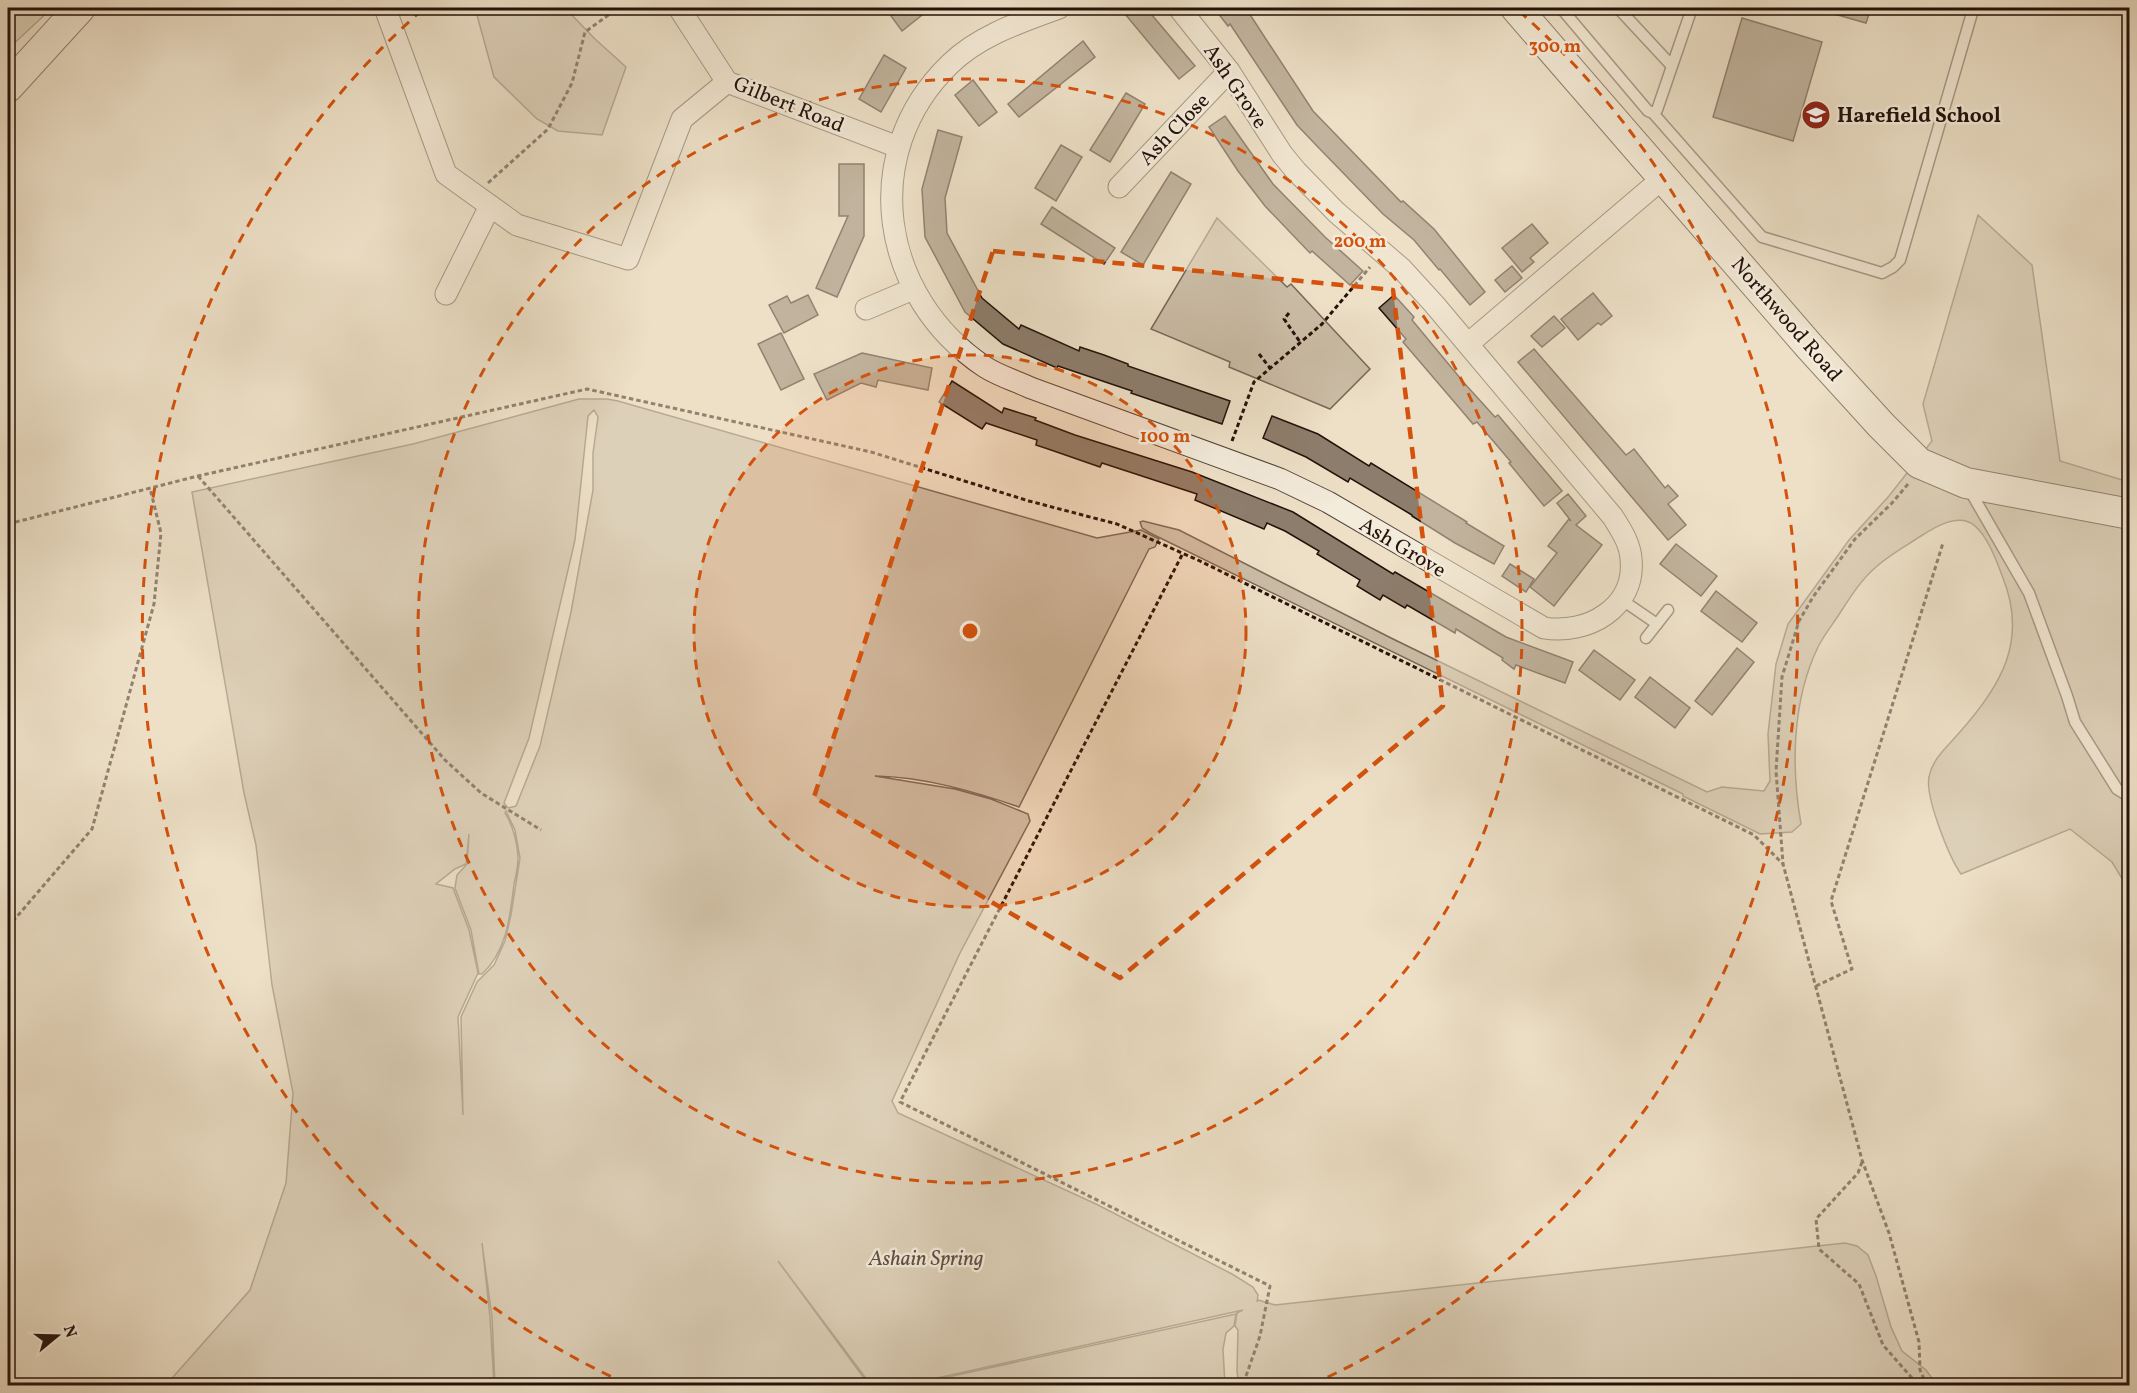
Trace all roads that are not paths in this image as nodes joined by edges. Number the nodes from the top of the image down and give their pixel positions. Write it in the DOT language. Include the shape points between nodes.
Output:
graph roads {
  1 [pos="80,8"];
  2 [pos="385,8"];
  3 [pos="679,8"];
  4 [pos="1059,8"];
  5 [pos="1179,8"];
  6 [pos="1515,8"];
  7 [pos="1561,8"];
  8 [pos="1618,8"];
  9 [pos="1692,8"];
  10 [pos="1972,13"];
  11 [pos="1671,65"];
  12 [pos="1229,71"];
  13 [pos="727,82"];
  14 [pos="8,87"];
  15 [pos="1653,113"];
  16 [pos="898,147"];
  17 [pos="1663,178"];
  18 [pos="1119,187"];
  19 [pos="482,200"];
  20 [pos="913,289"];
  21 [pos="446,294"];
  22 [pos="866,309"];
  23 [pos="1468,344"];
  24 [pos="1966,483"];
  25 [pos="2130,514"];
  26 [pos="1622,600"];
  27 [pos="1668,610"];
  28 [pos="1657,624"];
  29 [pos="1646,638"];
  30 [pos="2130,797"];
  1 -- 14 [label="street"];
  2 -- 19 [label="street" via="446,174"];
  3 -- 13 [label="street, Gilbert Road"];
  4 -- 16 [label="street, Ash Grove" via="1006,28 951,63 919,101"];
  5 -- 12 [label="street, Ash Grove"];
  6 -- 17 [label="street, Northwood Road"];
  7 -- 15 [label="lane"];
  8 -- 11 [label="lane"];
  9 -- 11 [label="lane"];
  10 -- 15 [label="lane" via="1900,260 1882,273 1762,237"];
  11 -- 15 [label="lane"];
  12 -- 18 [label="street, Ash Close"];
  12 -- 23 [label="street, Ash Grove" via="1296,171 1335,212 1402,269"];
  13 -- 16 [label="street, Gilbert Road"];
  13 -- 19 [label="street" via="682,119 628,259 518,225"];
  16 -- 20 [label="street, Ash Grove" via="892,187 893,215 904,268"];
  17 -- 23 [label="street"];
  17 -- 24 [label="street, Northwood Road" via="1881,425 1919,463"];
  19 -- 21 [label="street"];
  20 -- 22 [label="street"];
  20 -- 26 [label="street, Ash Grove" via="955,343 987,369 1280,479 1328,502 1544,628 1556,630 1588,624 1606,616"];
  23 -- 26 [label="street, Ash Grove" via="1622,531 1632,561 1629,588"];
  24 -- 25 [label="street, Northwood Road"];
  24 -- 30 [label="lane" via="2028,593 2075,722 2117,789"];
  26 -- 28 [label="lane"];
  27 -- 28 [label="lane"];
  28 -- 29 [label="lane"];
}
